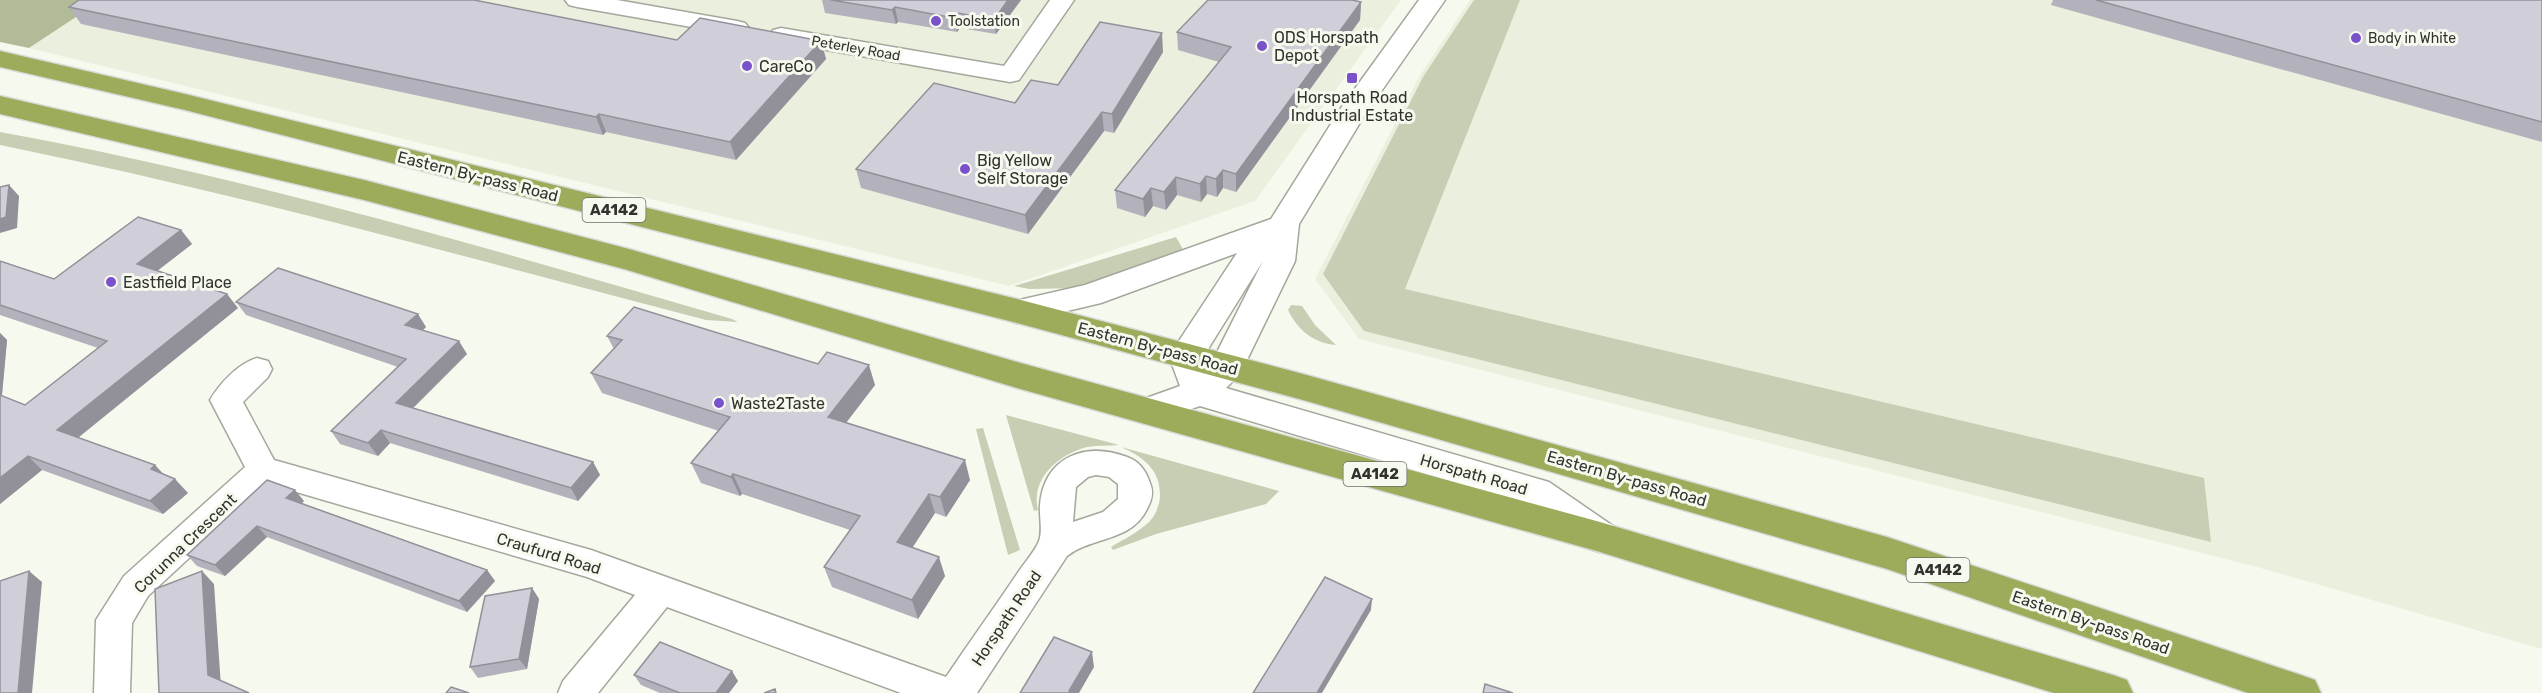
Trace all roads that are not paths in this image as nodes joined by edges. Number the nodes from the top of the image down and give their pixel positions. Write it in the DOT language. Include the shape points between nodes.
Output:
graph roads {
  1 [pos="578,0"];
  2 [pos="1062,0"];
  3 [pos="1432,0"];
  4 [pos="0,59"];
  5 [pos="0,105"];
  6 [pos="1284,224"];
  7 [pos="1017,311"];
  8 [pos="1186,356"];
  9 [pos="1227,366"];
  10 [pos="258,369"];
  11 [pos="1199,393"];
  12 [pos="1150,410"];
  13 [pos="263,470"];
  14 [pos="1600,537"];
  15 [pos="1057,544"];
  16 [pos="660,590"];
  17 [pos="112,693"];
  18 [pos="576,693"];
  19 [pos="946,693"];
  20 [pos="956,693"];
  21 [pos="2114,693"];
  22 [pos="2301,693"];
  1 -- 2 [label="street, Peterley Road" via="1010,75"];
  3 -- 6 [label="street" via="1352,114"];
  4 -- 7 [label="highway, Eastern By-pass Road / A4142"];
  5 -- 12 [label="highway, A4142" via="364,190 617,257 1017,375"];
  6 -- 7 [label="street" via="1090,295"];
  6 -- 8 [label="street" via="1252,254"];
  6 -- 9 [label="street" via="1279,261"];
  7 -- 8 [label="highway, Eastern By-pass Road / A4142"];
  8 -- 9 [label="highway, Eastern By-pass Road / A4142"];
  8 -- 11 [label="street"];
  9 -- 11 [label="street"];
  9 -- 22 [label="highway, Eastern By-pass Road / A4142" via="1887,553"];
  10 -- 13 [label="street" via="226,400"];
  11 -- 12 [label="street"];
  11 -- 14 [label="street, Horspath Road" via="1536,492"];
  12 -- 14 [label="highway, A4142"];
  13 -- 16 [label="street, Craufurd Road" via="591,564"];
  13 -- 17 [label="street, Corunna Crescent" via="136,586 114,620"];
  14 -- 21 [label="highway, A4142"];
  15 -- 20 [label="street, Horspath Road"];
  16 -- 18 [label="street"];
  16 -- 19 [label="street, Craufurd Road"];
}
